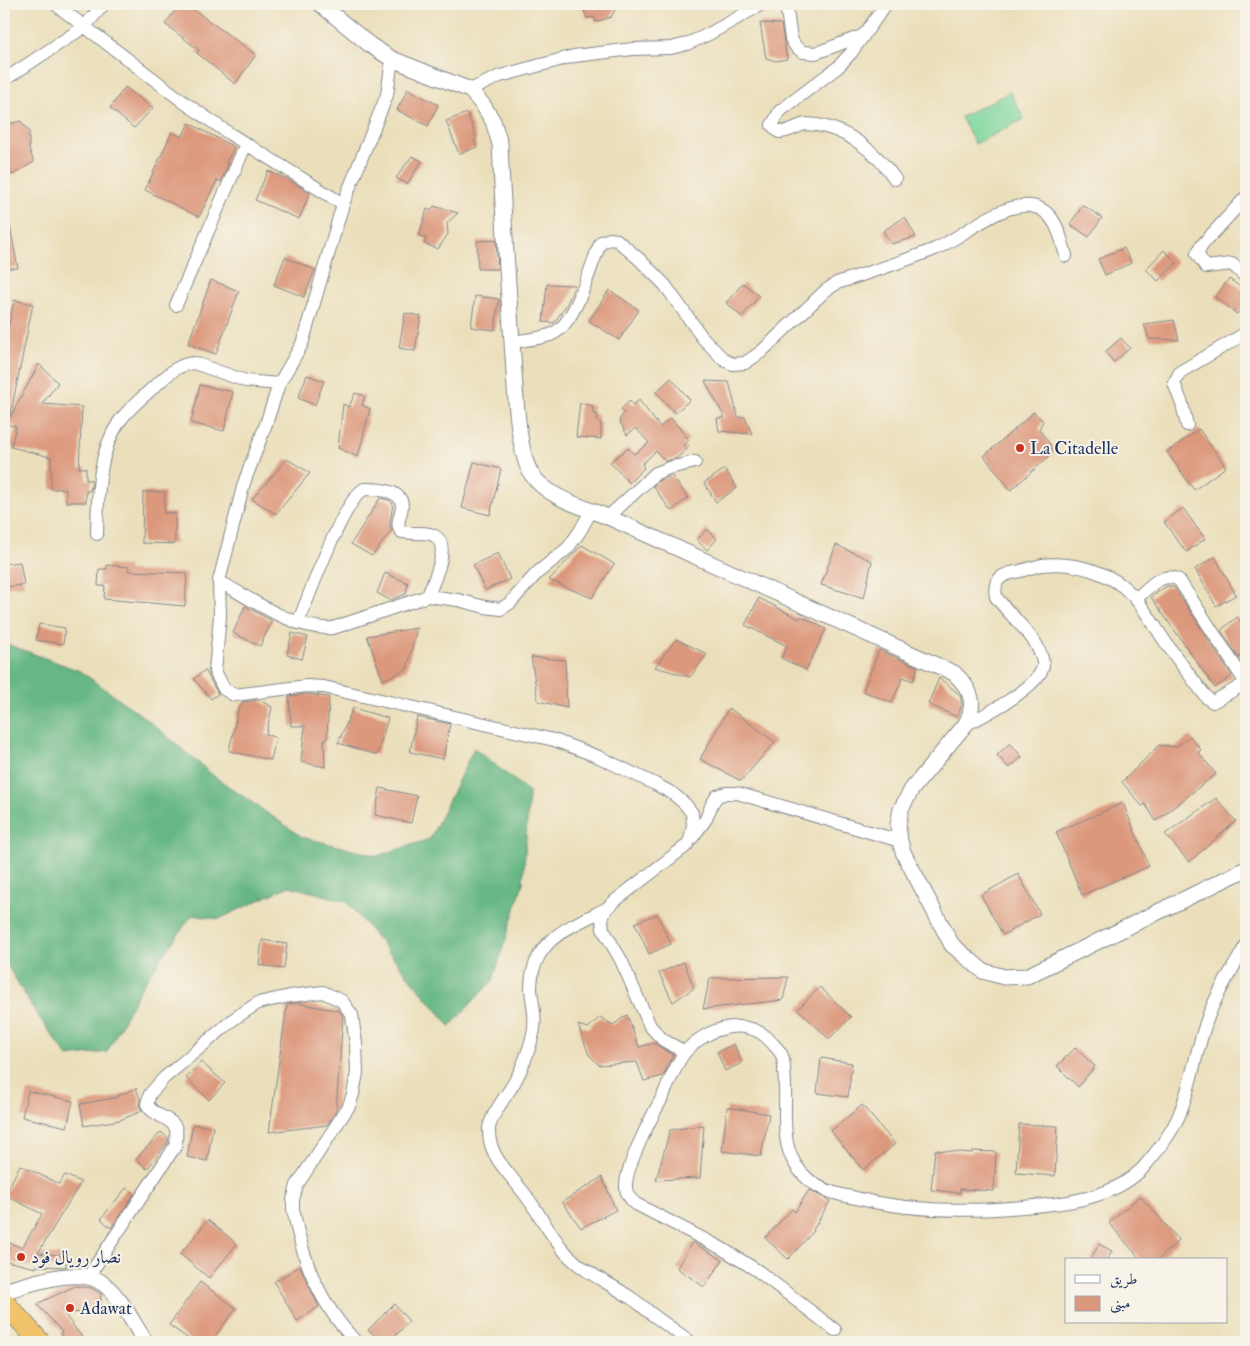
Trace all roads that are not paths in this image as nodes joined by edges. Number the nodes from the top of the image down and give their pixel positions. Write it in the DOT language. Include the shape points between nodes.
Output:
graph roads {
  1 [pos="55,4"];
  2 [pos="104,4"];
  3 [pos="320,4"];
  4 [pos="762,4"];
  5 [pos="786,4"];
  6 [pos="886,4"];
  7 [pos="84,27"];
  8 [pos="864,35"];
  9 [pos="392,59"];
  10 [pos="4,80"];
  11 [pos="470,90"];
  12 [pos="246,144"];
  13 [pos="896,179"];
  14 [pos="1246,197"];
  15 [pos="343,204"];
  16 [pos="1066,256"];
  17 [pos="1246,277"];
  18 [pos="176,305"];
  19 [pos="1246,333"];
  20 [pos="512,342"];
  21 [pos="278,384"];
  22 [pos="1187,425"];
  23 [pos="695,462"];
  24 [pos="591,510"];
  25 [pos="608,517"];
  26 [pos="97,534"];
  27 [pos="219,581"];
  28 [pos="428,596"];
  29 [pos="1136,599"];
  30 [pos="298,623"];
  31 [pos="1246,683"];
  32 [pos="965,725"];
  33 [pos="690,840"];
  34 [pos="900,841"];
  35 [pos="1246,869"];
  36 [pos="606,909"];
  37 [pos="1246,945"];
  38 [pos="685,1052"];
  39 [pos="88,1277"];
  40 [pos="4,1291"];
  41 [pos="4,1302"];
  42 [pos="835,1330"];
  43 [pos="689,1341"];
  44 [pos="40,1342"];
  45 [pos="146,1342"];
  46 [pos="356,1342"];
  1 -- 7 [label="street"];
  2 -- 7 [label="street"];
  3 -- 9 [label="street"];
  4 -- 11 [label="street" via="687,44 574,56 500,76"];
  5 -- 8 [label="street" via="791,39 803,52 816,53"];
  6 -- 8 [label="street"];
  7 -- 10 [label="street"];
  7 -- 12 [label="street"];
  8 -- 13 [label="street" via="838,67 780,111 772,125 780,132 789,132 806,124 840,131 869,150"];
  9 -- 11 [label="street"];
  9 -- 15 [label="street" via="387,95"];
  11 -- 20 [label="street" via="493,121 500,144"];
  12 -- 15 [label="street"];
  12 -- 18 [label="street"];
  14 -- 17 [label="street" via="1197,254 1206,267 1232,264"];
  15 -- 21 [label="street" via="302,344"];
  16 -- 20 [label="street" via="1056,225 1049,215 1032,206 1016,207 991,216 936,248 837,283 761,352 745,363 733,364 724,360 702,337 665,285 617,240 610,238 601,242 575,306 560,330 552,335"];
  19 -- 22 [label="street" via="1180,372 1174,383"];
  20 -- 24 [label="street" via="524,454 532,475 557,496"];
  21 -- 26 [label="street" via="246,381 194,363 173,370 120,421 107,445 99,486"];
  21 -- 27 [label="street" via="244,483"];
  23 -- 25 [label="street" via="656,473"];
  24 -- 25 [label="street"];
  24 -- 28 [label="street" via="568,548 501,609"];
  25 -- 32 [label="street" via="954,673 963,681 971,702"];
  27 -- 30 [label="street"];
  27 -- 33 [label="street" via="220,616 215,671 224,689 230,693 324,687 554,740 599,757 672,794 692,814"];
  28 -- 30 [label="street" via="333,628"];
  28 -- 30 [label="street" via="443,553 440,542 430,534 402,532 398,524 401,500 395,494 364,489 353,499 337,529"];
  29 -- 31 [label="street" via="1207,698 1213,702"];
  29 -- 31 [label="street" via="1166,577 1179,580"];
  29 -- 32 [label="street" via="1113,579 1071,566 1044,565 1002,576 995,588 996,597 1036,645 1043,666 1033,683"];
  32 -- 34 [label="street" via="912,789 901,809"];
  33 -- 34 [label="street" via="706,819 717,796 736,792"];
  33 -- 36 [label="street" via="677,855"];
  34 -- 35 [label="street" via="952,945 983,971 1004,977 1027,976"];
  36 -- 38 [label="street" via="603,929 621,960 650,1026 663,1040"];
  36 -- 43 [label="street" via="566,928 540,951 531,986 535,1027 529,1053 493,1118 490,1138 499,1162 566,1253 578,1265 633,1299"];
  37 -- 38 [label="street" via="1210,1010 1177,1120 1140,1170 1126,1182 1079,1200 962,1211 878,1204 824,1189 809,1180 790,1157 786,1141 786,1082 782,1056 770,1040 757,1029 730,1026 706,1034"];
  38 -- 42 [label="street" via="648,1124 631,1166 626,1187 630,1198 758,1271"];
  39 -- 40 [label="street" via="60,1277"];
  39 -- 45 [label="street" via="104,1283"];
  39 -- 46 [label="street" via="176,1145 176,1128 150,1110 147,1104 150,1094 164,1078 258,1002 323,992 342,1000 352,1015 357,1073 349,1106 298,1185 293,1210 310,1273 332,1314"];
  41 -- 44 [label="highway"];
}
